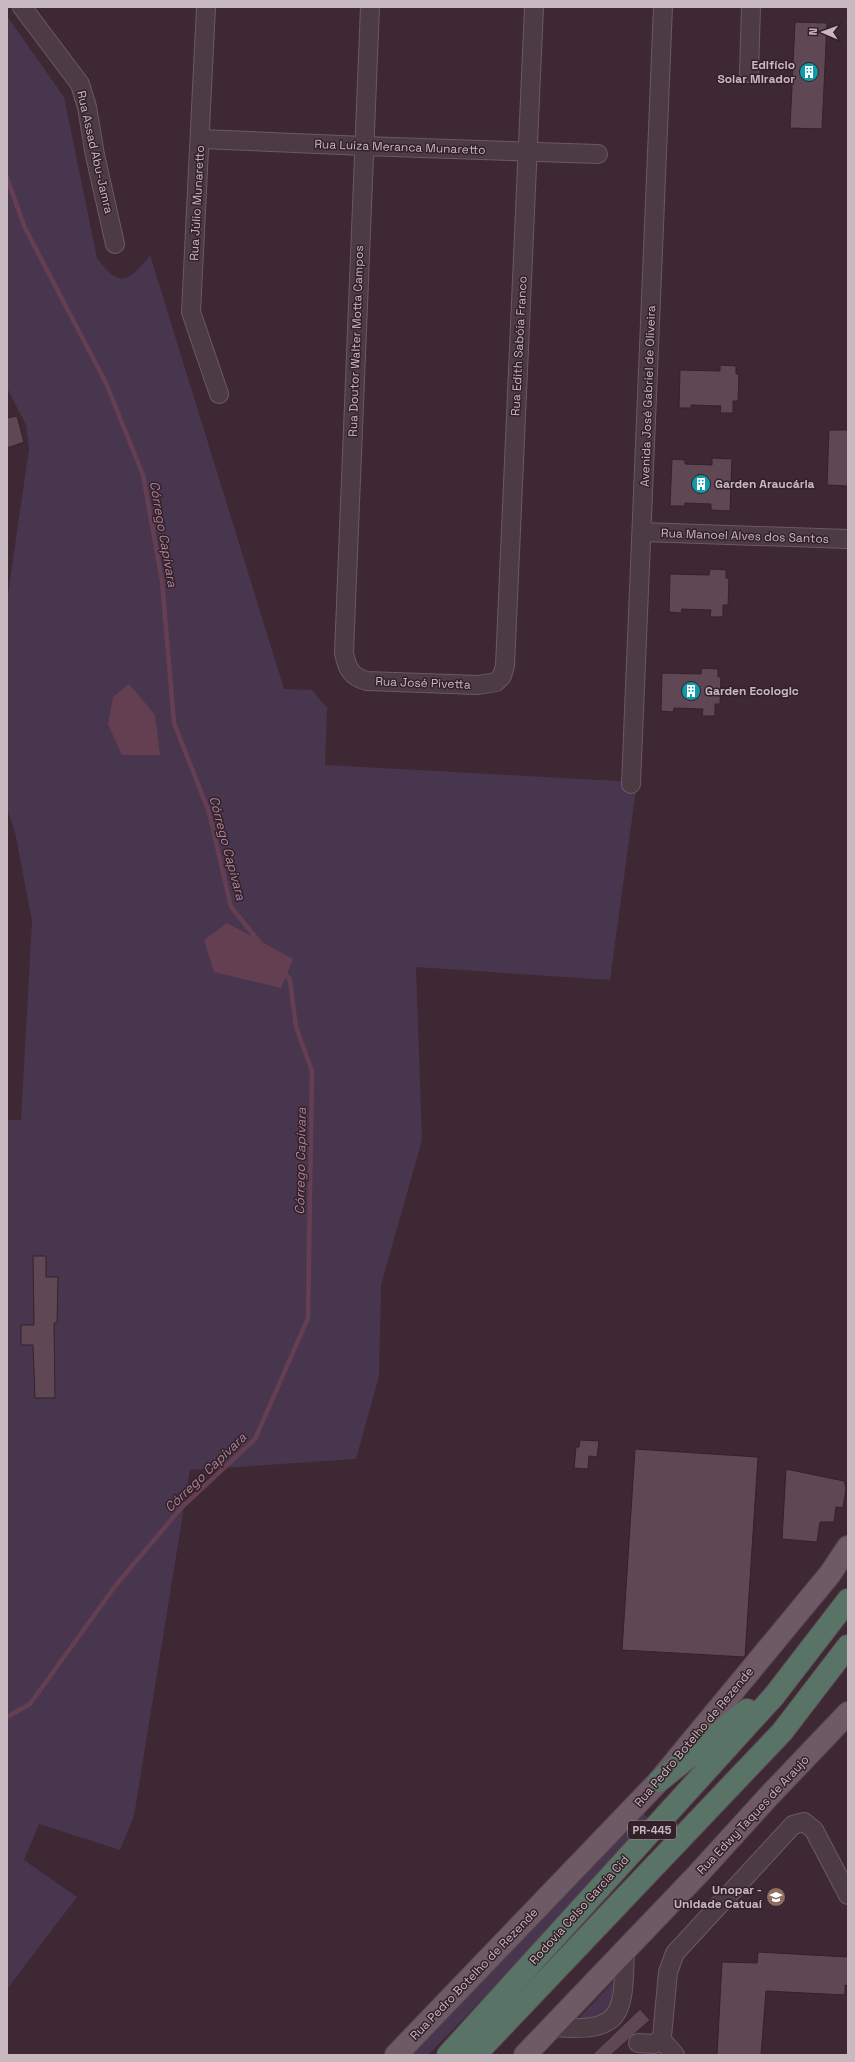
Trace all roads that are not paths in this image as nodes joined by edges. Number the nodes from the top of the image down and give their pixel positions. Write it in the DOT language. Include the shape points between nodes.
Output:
graph roads {
  1 [pos="22,7"];
  2 [pos="206,7"];
  3 [pos="370,7"];
  4 [pos="534,7"];
  5 [pos="663,7"];
  6 [pos="751,7"];
  7 [pos="749,73"];
  8 [pos="201,139"];
  9 [pos="364,146"];
  10 [pos="527,152"];
  11 [pos="598,154"];
  12 [pos="115,244"];
  13 [pos="219,394"];
  14 [pos="643,532"];
  15 [pos="848,539"];
  16 [pos="351,673"];
  17 [pos="496,682"];
  18 [pos="631,784"];
  19 [pos="848,1546"];
  20 [pos="848,1600"];
  21 [pos="848,1646"];
  22 [pos="848,1664"];
  23 [pos="790,1675"];
  24 [pos="847,1717"];
  25 [pos="782,1732"];
  26 [pos="659,1781"];
  27 [pos="848,1895"];
  28 [pos="625,1951"];
  29 [pos="552,2027"];
  30 [pos="661,2039"];
  31 [pos="640,2045"];
  32 [pos="396,2055"];
  33 [pos="448,2055"];
  34 [pos="475,2055"];
  35 [pos="525,2055"];
  36 [pos="675,2055"];
  1 -- 12 [label="street, Rua Assad Abu-Jamra" via="80,84"];
  2 -- 8 [label="street, Rua Júlio Munaretto"];
  3 -- 9 [label="street, Rua Doutor Walter Motta Campos"];
  4 -- 10 [label="street, Rua Edith Sabóia Franco"];
  5 -- 14 [label="street, Avenida José Gabriel de Oliveira"];
  6 -- 7 [label="street"];
  8 -- 9 [label="street, Rua Luiza Meranca Munaretto"];
  8 -- 13 [label="street, Rua Júlio Munaretto" via="191,312"];
  9 -- 10 [label="street, Rua Luiza Meranca Munaretto"];
  9 -- 16 [label="street, Rua Doutor Walter Motta Campos" via="344,653"];
  10 -- 11 [label="street, Rua Luiza Meranca Munaretto"];
  10 -- 17 [label="street, Rua Edith Sabóia Franco" via="505,666 502,676"];
  14 -- 15 [label="street, Rua Manoel Alves dos Santos"];
  14 -- 18 [label="street, Avenida José Gabriel de Oliveira"];
  16 -- 17 [label="street, Rua José Pivetta" via="358,679 367,681 478,685"];
  19 -- 26 [label="main road, Rua Pedro Botelho de Rezende" via="830,1574"];
  20 -- 23 [label="highway, Rodovia Celso Garcia Cid / PR-445"];
  21 -- 25 [label="highway, Rodovia Celso Garcia Cid / PR-445"];
  22 -- 25 [label="highway"];
  23 -- 26 [label="highway"];
  23 -- 33 [label="highway, Rodovia Celso Garcia Cid / PR-445" via="774,1696"];
  24 -- 28 [label="main road, Rua Edwy Taques de Araujo"];
  25 -- 34 [label="highway, Rodovia Celso Garcia Cid / PR-445"];
  26 -- 32 [label="main road, Rua Pedro Botelho de Rezende"];
  27 -- 30 [label="street" via="809,1824 797,1823 788,1829 674,1953 668,1972"];
  28 -- 29 [label="main road, Rua Edwy Taques de Araujo"];
  28 -- 29 [label="street" via="622,1999 614,2016 607,2022 589,2028"];
  29 -- 35 [label="main road, Rua Edwy Taques de Araujo"];
  30 -- 31 [label="street" via="651,2044"];
  30 -- 36 [label="street"];
}
